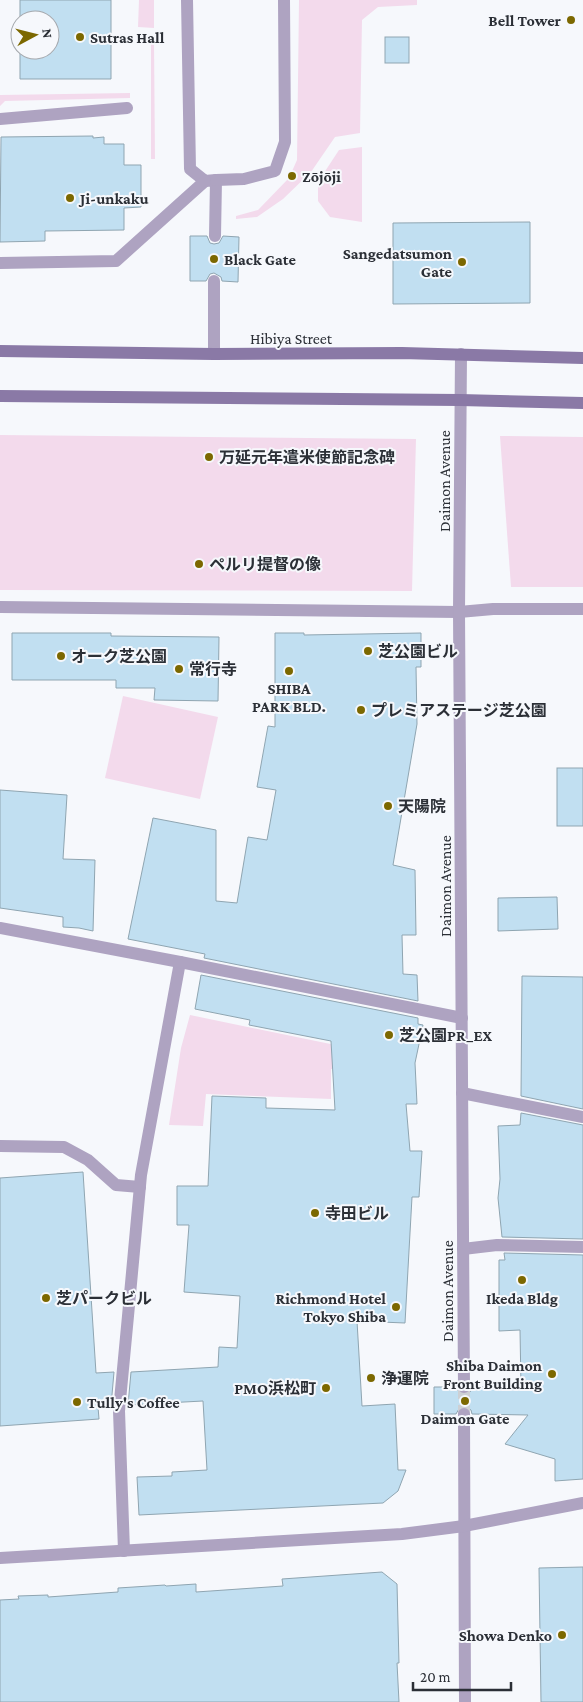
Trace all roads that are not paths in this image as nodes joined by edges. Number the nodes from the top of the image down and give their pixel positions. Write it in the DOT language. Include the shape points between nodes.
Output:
graph roads {
  1 [pos="187,0"];
  2 [pos="284,0"];
  3 [pos="127,108"];
  4 [pos="0,119"];
  5 [pos="210,180"];
  6 [pos="215,236"];
  7 [pos="0,263"];
  8 [pos="214,281"];
  9 [pos="0,351"];
  10 [pos="214,354"];
  11 [pos="461,354"];
  12 [pos="583,358"];
  13 [pos="0,396"];
  14 [pos="460,400"];
  15 [pos="583,403"];
  16 [pos="0,607"];
  17 [pos="583,609"];
  18 [pos="459,612"];
  19 [pos="0,928"];
  20 [pos="180,962"];
  21 [pos="462,1018"];
  22 [pos="462,1093"];
  23 [pos="583,1117"];
  24 [pos="0,1146"];
  25 [pos="140,1187"];
  26 [pos="583,1247"];
  27 [pos="463,1249"];
  28 [pos="464,1387"];
  29 [pos="464,1414"];
  30 [pos="583,1502"];
  31 [pos="464,1526"];
  32 [pos="124,1551"];
  33 [pos="0,1558"];
  34 [pos="465,1702"];
  1 -- 5 [label="street" via="190,169"];
  2 -- 5 [label="street" via="285,142 275,171 244,179"];
  3 -- 4 [label="street"];
  5 -- 6 [label="street"];
  5 -- 7 [label="street" via="116,260"];
  8 -- 10 [label="street"];
  9 -- 10 [label="main road, Hibiya Street"];
  10 -- 11 [label="main road, Hibiya Street"];
  11 -- 12 [label="main road, Hibiya Street"];
  11 -- 14 [label="street, Daimon Avenue"];
  13 -- 14 [label="main road"];
  14 -- 15 [label="main road"];
  14 -- 18 [label="street, Daimon Avenue"];
  16 -- 18 [label="street"];
  17 -- 18 [label="street"];
  18 -- 21 [label="street, Daimon Avenue"];
  19 -- 20 [label="street"];
  20 -- 21 [label="street"];
  20 -- 25 [label="street"];
  21 -- 22 [label="street, Daimon Avenue"];
  22 -- 23 [label="street"];
  22 -- 27 [label="street, Daimon Avenue"];
  24 -- 25 [label="street" via="64,1147 88,1160 116,1184"];
  25 -- 32 [label="street" via="119,1411"];
  26 -- 27 [label="street" via="497,1245"];
  27 -- 28 [label="street, Daimon Avenue"];
  29 -- 31 [label="street"];
  30 -- 31 [label="street"];
  31 -- 32 [label="street" via="402,1534"];
  31 -- 34 [label="street"];
  32 -- 33 [label="street"];
}
